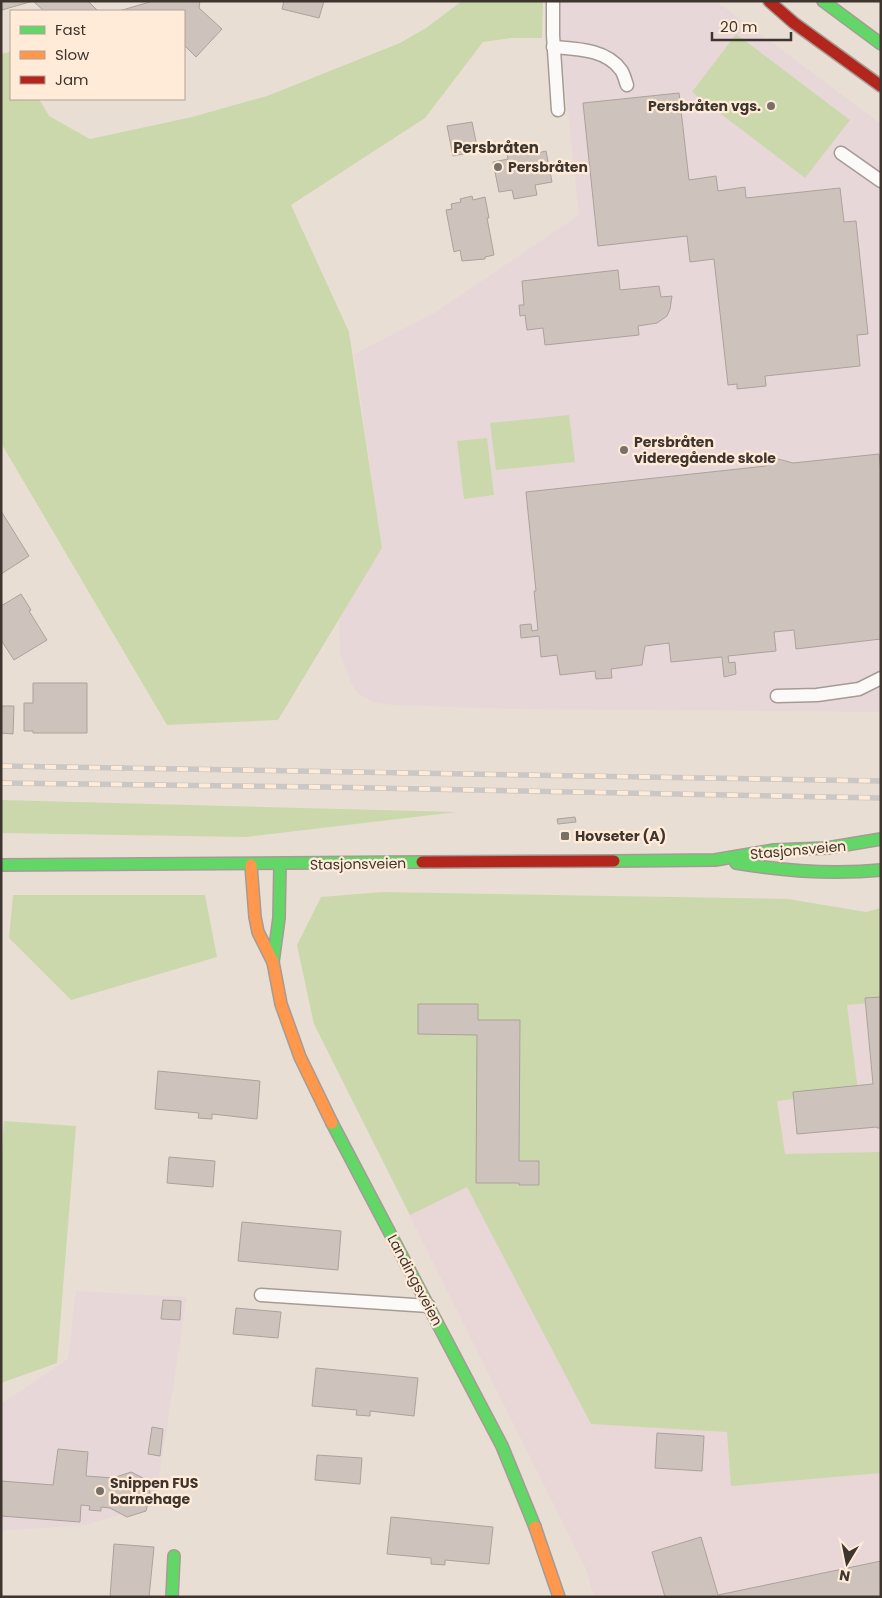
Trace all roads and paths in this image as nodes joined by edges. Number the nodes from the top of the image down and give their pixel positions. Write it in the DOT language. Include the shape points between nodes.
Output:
graph roads {
  1 [pos="553,1"];
  2 [pos="769,1"];
  3 [pos="823,1"];
  4 [pos="881,44"];
  5 [pos="553,47"];
  6 [pos="627,85"];
  7 [pos="881,86"];
  8 [pos="558,110"];
  9 [pos="841,153"];
  10 [pos="881,181"];
  11 [pos="881,678"];
  12 [pos="777,696"];
  13 [pos="881,840"];
  14 [pos="715,860"];
  15 [pos="280,864"];
  16 [pos="251,865"];
  17 [pos="1,866"];
  18 [pos="881,870"];
  19 [pos="273,962"];
  20 [pos="260,1294"];
  21 [pos="429,1306"];
  22 [pos="174,1556"];
  23 [pos="172,1597"];
  24 [pos="559,1597"];
  1 -- 5 [label="lane"];
  2 -- 7 [label="street"];
  3 -- 4 [label="street"];
  5 -- 6 [label="lane" via="581,50 614,62 622,71"];
  5 -- 8 [label="lane"];
  9 -- 10 [label="lane"];
  11 -- 12 [label="lane" via="859,689"];
  13 -- 14 [label="street, Stasjonsveien" via="827,848 774,850"];
  14 -- 15 [label="street, Stasjonsveien"];
  14 -- 18 [label="street, Stasjonsveien" via="776,870 826,873"];
  15 -- 16 [label="street, Stasjonsveien"];
  15 -- 19 [label="street, Landingsveien" via="279,918"];
  16 -- 17 [label="street, Stasjonsveien"];
  16 -- 19 [label="street, Landingsveien" via="258,932"];
  19 -- 21 [label="street, Landingsveien" via="281,1004 300,1057 339,1138"];
  20 -- 21 [label="lane"];
  21 -- 24 [label="street, Landingsveien" via="502,1446 530,1513"];
  22 -- 23 [label="street"];
}
